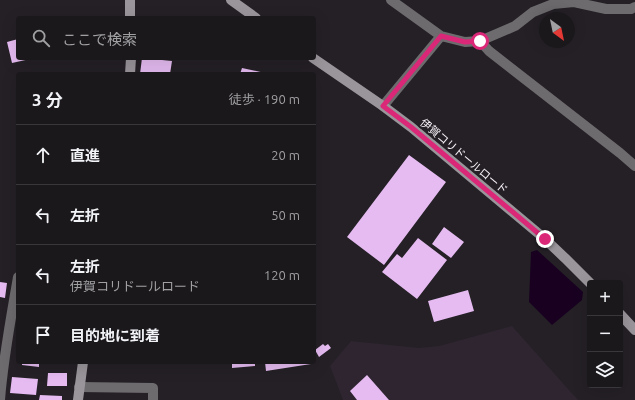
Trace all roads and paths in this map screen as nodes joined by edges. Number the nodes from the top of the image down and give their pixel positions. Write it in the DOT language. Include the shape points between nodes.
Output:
graph roads {
  1 [pos="231,0"];
  2 [pos="391,0"];
  3 [pos="130,2"];
  4 [pos="635,7"];
  5 [pos="130,16"];
  6 [pos="253,16"];
  7 [pos="441,36"];
  8 [pos="480,41"];
  9 [pos="131,60"];
  10 [pos="316,60"];
  11 [pos="130,72"];
  12 [pos="383,106"];
  13 [pos="635,166"];
  14 [pos="587,280"];
  15 [pos="16,300"];
  16 [pos="15,311"];
  17 [pos="622,316"];
  18 [pos="635,330"];
  19 [pos="3,349"];
  20 [pos="83,364"];
  21 [pos="79,387"];
  22 [pos="0,400"];
  23 [pos="78,400"];
  24 [pos="153,400"];
  1 -- 6 [label="street"];
  2 -- 7 [label="street"];
  3 -- 5 [label="street"];
  4 -- 8 [label="street" via="606,9 574,2 553,4 533,12 515,26"];
  7 -- 8 [label="street" via="465,42"];
  7 -- 12 [label="street"];
  8 -- 13 [label="street" via="489,51"];
  9 -- 11 [label="street"];
  10 -- 12 [label="street, 伊賀コリドールロード"];
  12 -- 14 [label="street, 伊賀コリドールロード" via="545,239"];
  15 -- 16 [label="street"];
  16 -- 19 [label="street"];
  17 -- 18 [label="street"];
  19 -- 22 [label="street"];
  20 -- 21 [label="street"];
  21 -- 23 [label="street"];
  21 -- 24 [label="street" via="153,388"];
}
